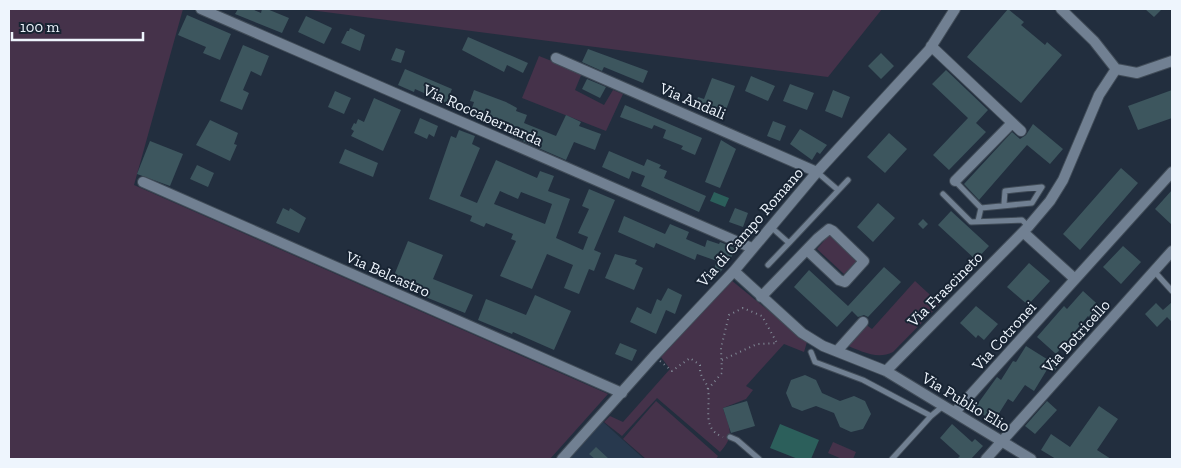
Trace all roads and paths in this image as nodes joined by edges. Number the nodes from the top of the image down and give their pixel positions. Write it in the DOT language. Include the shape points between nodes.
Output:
graph roads {
  1 [pos="202,9"];
  2 [pos="955,9"];
  3 [pos="1062,9"];
  4 [pos="932,46"];
  5 [pos="556,58"];
  6 [pos="1172,61"];
  7 [pos="1116,69"];
  8 [pos="1012,123"];
  9 [pos="1021,131"];
  10 [pos="818,172"];
  11 [pos="1172,172"];
  12 [pos="848,180"];
  13 [pos="955,181"];
  14 [pos="143,182"];
  15 [pos="838,190"];
  16 [pos="943,194"];
  17 [pos="1032,203"];
  18 [pos="1004,204"];
  19 [pos="981,208"];
  20 [pos="1044,209"];
  21 [pos="978,222"];
  22 [pos="771,227"];
  23 [pos="1025,229"];
  24 [pos="789,243"];
  25 [pos="752,248"];
  26 [pos="807,250"];
  27 [pos="1172,251"];
  28 [pos="768,265"];
  29 [pos="734,271"];
  30 [pos="1154,272"];
  31 [pos="1075,279"];
  32 [pos="1172,291"];
  33 [pos="761,297"];
  34 [pos="864,322"];
  35 [pos="837,351"];
  36 [pos="810,352"];
  37 [pos="654,356"];
  38 [pos="722,360"];
  39 [pos="886,371"];
  40 [pos="708,390"];
  41 [pos="622,393"];
  42 [pos="944,406"];
  43 [pos="955,412"];
  44 [pos="931,416"];
  45 [pos="730,437"];
  46 [pos="1002,442"];
  47 [pos="562,459"];
  48 [pos="759,459"];
  49 [pos="892,459"];
  50 [pos="986,459"];
  51 [pos="1031,459"];
  1 -- 25 [label="street, Via Roccabernarda"];
  2 -- 4 [label="street, Via di Campo Romano"];
  3 -- 7 [label="street"];
  4 -- 8 [label="street"];
  4 -- 10 [label="street, Via di Campo Romano"];
  5 -- 10 [label="street, Via Andali"];
  6 -- 7 [label="street" via="1137,73"];
  7 -- 20 [label="street, Via Frascineto" via="1100,96 1063,180"];
  8 -- 9 [label="street"];
  8 -- 13 [label="street"];
  10 -- 15 [label="lane"];
  10 -- 22 [label="street, Via di Campo Romano"];
  11 -- 31 [label="street, Via Cotronei"];
  12 -- 15 [label="lane"];
  13 -- 19 [label="lane"];
  14 -- 41 [label="street, Via Belcastro"];
  15 -- 24 [label="lane"];
  16 -- 21 [label="lane" via="971,222"];
  17 -- 18 [label="lane"];
  17 -- 18 [label="lane" via="1042,187 1005,190"];
  17 -- 20 [label="lane"];
  18 -- 19 [label="lane"];
  19 -- 21 [label="lane"];
  20 -- 23 [label="street, Via Frascineto"];
  21 -- 23 [label="lane" via="1022,220"];
  22 -- 24 [label="lane"];
  22 -- 25 [label="street, Via di Campo Romano"];
  23 -- 31 [label="street"];
  23 -- 39 [label="street, Via Frascineto"];
  24 -- 28 [label="lane"];
  25 -- 29 [label="street, Via di Campo Romano"];
  26 -- 26 [label="street" via="824,232 831,230 864,261 844,282"];
  26 -- 33 [label="street"];
  27 -- 30 [label="street, Via Botricello"];
  29 -- 33 [label="street"];
  29 -- 37 [label="street, Via di Campo Romano"];
  30 -- 32 [label="lane"];
  30 -- 46 [label="street, Via Botricello"];
  31 -- 43 [label="street, Via Cotronei"];
  33 -- 35 [label="street" via="802,333"];
  34 -- 35 [label="street"];
  35 -- 39 [label="street"];
  36 -- 44 [label="lane" via="814,362 863,380"];
  37 -- 40 [label="path" via="672,371 692,358 700,365 699,374"];
  37 -- 41 [label="street, Via di Campo Romano"];
  38 -- 38 [label="path" via="721,348 729,315 743,308 762,316 777,343 757,344"];
  38 -- 40 [label="path" via="722,373"];
  39 -- 42 [label="street, Via Publio Elio"];
  40 -- 45 [label="path" via="710,424 716,434"];
  41 -- 47 [label="street, Via di Campo Romano"];
  42 -- 43 [label="street, Via Publio Elio"];
  42 -- 44 [label="lane"];
  43 -- 46 [label="street, Via Publio Elio"];
  44 -- 49 [label="lane"];
  45 -- 48 [label="lane"];
  46 -- 50 [label="street, Via Botricello"];
  46 -- 51 [label="street, Via Publio Elio"];
}
